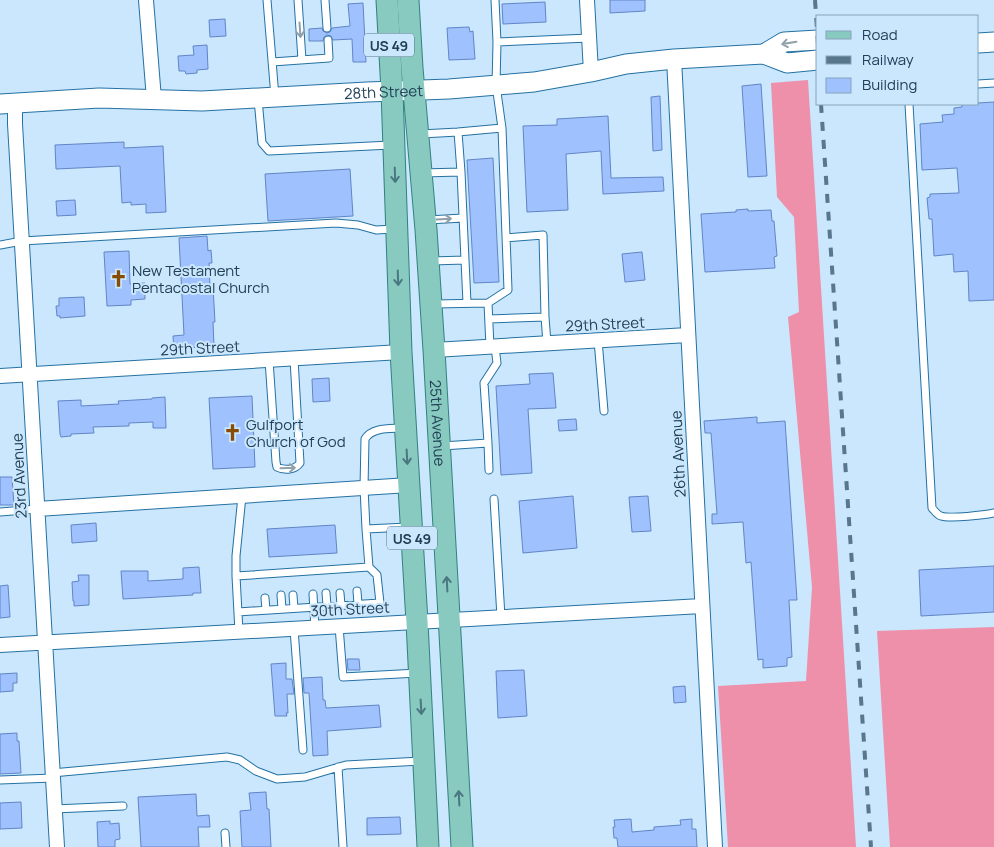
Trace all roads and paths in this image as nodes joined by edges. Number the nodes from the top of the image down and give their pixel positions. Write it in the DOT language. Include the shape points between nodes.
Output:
graph roads {
  1 [pos="146,0"];
  2 [pos="267,0"];
  3 [pos="298,0"];
  4 [pos="325,0"];
  5 [pos="387,0"];
  6 [pos="408,0"];
  7 [pos="495,0"];
  8 [pos="587,0"];
  9 [pos="327,28"];
  10 [pos="589,38"];
  11 [pos="328,40"];
  12 [pos="816,40"];
  13 [pos="497,42"];
  14 [pos="994,42"];
  15 [pos="979,43"];
  16 [pos="764,54"];
  17 [pos="674,59"];
  18 [pos="302,60"];
  19 [pos="816,60"];
  20 [pos="272,62"];
  21 [pos="591,72"];
  22 [pos="979,84"];
  23 [pos="994,84"];
  24 [pos="496,85"];
  25 [pos="415,90"];
  26 [pos="392,91"];
  27 [pos="267,98"];
  28 [pos="154,99"];
  29 [pos="8,103"];
  30 [pos="909,105"];
  31 [pos="502,128"];
  32 [pos="458,132"];
  33 [pos="418,134"];
  34 [pos="394,145"];
  35 [pos="461,172"];
  36 [pos="421,173"];
  37 [pos="462,218"];
  38 [pos="425,220"];
  39 [pos="396,229"];
  40 [pos="506,238"];
  41 [pos="22,241"];
  42 [pos="0,244"];
  43 [pos="465,260"];
  44 [pos="428,261"];
  45 [pos="431,304"];
  46 [pos="467,304"];
  47 [pos="488,304"];
  48 [pos="545,317"];
  49 [pos="489,319"];
  50 [pos="688,335"];
  51 [pos="598,340"];
  52 [pos="547,344"];
  53 [pos="493,347"];
  54 [pos="434,350"];
  55 [pos="401,352"];
  56 [pos="294,359"];
  57 [pos="269,360"];
  58 [pos="30,374"];
  59 [pos="0,376"];
  60 [pos="604,411"];
  61 [pos="406,428"];
  62 [pos="488,443"];
  63 [pos="440,446"];
  64 [pos="489,470"];
  65 [pos="409,485"];
  66 [pos="364,488"];
  67 [pos="242,496"];
  68 [pos="494,499"];
  69 [pos="38,510"];
  70 [pos="0,512"];
  71 [pos="994,513"];
  72 [pos="411,526"];
  73 [pos="366,529"];
  74 [pos="369,567"];
  75 [pos="325,570"];
  76 [pos="292,572"];
  77 [pos="280,573"];
  78 [pos="236,576"];
  79 [pos="325,578"];
  80 [pos="292,580"];
  81 [pos="280,581"];
  82 [pos="357,591"];
  83 [pos="340,592"];
  84 [pos="326,593"];
  85 [pos="313,594"];
  86 [pos="281,595"];
  87 [pos="293,595"];
  88 [pos="265,598"];
  89 [pos="358,604"];
  90 [pos="341,605"];
  91 [pos="327,606"];
  92 [pos="702,606"];
  93 [pos="314,607"];
  94 [pos="294,608"];
  95 [pos="282,609"];
  96 [pos="266,610"];
  97 [pos="238,612"];
  98 [pos="501,617"];
  99 [pos="450,620"];
  100 [pos="417,622"];
  101 [pos="339,626"];
  102 [pos="315,628"];
  103 [pos="294,629"];
  104 [pos="239,632"];
  105 [pos="45,643"];
  106 [pos="0,646"];
  107 [pos="420,673"];
  108 [pos="303,750"];
  109 [pos="424,761"];
  110 [pos="338,767"];
  111 [pos="52,775"];
  112 [pos="0,780"];
  113 [pos="124,806"];
  114 [pos="54,809"];
  115 [pos="225,833"];
  116 [pos="57,847"];
  117 [pos="226,847"];
  118 [pos="344,847"];
  119 [pos="428,847"];
  120 [pos="462,847"];
  121 [pos="715,847"];
  1 -- 28 [label="street"];
  2 -- 20 [label="lane"];
  3 -- 18 [label="lane, one-way"];
  4 -- 9 [label="lane"];
  5 -- 26 [label="main road, US 49"];
  6 -- 25 [label="main road, 25th Avenue / US 49"];
  7 -- 13 [label="lane"];
  8 -- 10 [label="street"];
  10 -- 13 [label="lane"];
  10 -- 21 [label="street"];
  11 -- 18 [label="lane" via="329,58"];
  12 -- 16 [label="main road, 28th Street, one-way" via="784,42"];
  13 -- 24 [label="lane"];
  14 -- 15 [label="main road"];
  16 -- 17 [label="main road, 28th Street"];
  16 -- 19 [label="main road, 28th Street" via="787,63"];
  17 -- 21 [label="main road, 28th Street"];
  17 -- 50 [label="street, 26th Avenue"];
  18 -- 20 [label="lane"];
  20 -- 27 [label="lane"];
  21 -- 24 [label="main road, 28th Street"];
  22 -- 23 [label="lane"];
  24 -- 25 [label="main road, 28th Street"];
  24 -- 31 [label="lane"];
  25 -- 26 [label="main road, 28th Street"];
  25 -- 33 [label="main road, 25th Avenue / US 49"];
  26 -- 27 [label="main road, 28th Street"];
  26 -- 34 [label="main road, US 49"];
  27 -- 28 [label="main road, 28th Street"];
  27 -- 34 [label="lane" via="262,143 269,151"];
  28 -- 29 [label="main road, 28th Street" via="99,98"];
  29 -- 41 [label="street, 23rd Avenue" via="15,124"];
  30 -- 71 [label="lane" via="932,508 941,516 949,517"];
  31 -- 32 [label="lane"];
  31 -- 40 [label="lane"];
  32 -- 33 [label="lane"];
  32 -- 35 [label="lane"];
  33 -- 36 [label="main road, 25th Avenue / US 49"];
  34 -- 39 [label="main road, US 49, one-way"];
  35 -- 36 [label="lane"];
  35 -- 37 [label="lane"];
  36 -- 38 [label="main road, 25th Avenue / US 49"];
  38 -- 37 [label="lane, one-way"];
  37 -- 43 [label="lane"];
  38 -- 44 [label="main road, 25th Avenue / US 49"];
  39 -- 41 [label="lane" via="376,230 336,223"];
  39 -- 55 [label="main road, US 49, one-way"];
  40 -- 47 [label="lane" via="508,290"];
  40 -- 48 [label="lane" via="543,235"];
  41 -- 42 [label="lane"];
  41 -- 58 [label="street, 23rd Avenue"];
  43 -- 44 [label="lane"];
  43 -- 46 [label="lane"];
  44 -- 45 [label="main road, 25th Avenue / US 49"];
  45 -- 46 [label="lane"];
  45 -- 54 [label="main road, 25th Avenue / US 49"];
  46 -- 47 [label="lane"];
  47 -- 49 [label="lane"];
  48 -- 49 [label="lane"];
  48 -- 52 [label="lane"];
  49 -- 53 [label="lane"];
  50 -- 51 [label="street, 29th Street"];
  50 -- 92 [label="street, 26th Avenue"];
  51 -- 52 [label="street, 29th Street"];
  51 -- 60 [label="lane"];
  52 -- 53 [label="street, 29th Street"];
  53 -- 54 [label="street, 29th Street"];
  53 -- 62 [label="lane" via="497,363 484,383"];
  54 -- 63 [label="main road, 25th Avenue / US 49"];
  55 -- 56 [label="street, 29th Street"];
  55 -- 61 [label="main road, US 49"];
  56 -- 57 [label="street, 29th Street"];
  57 -- 56 [label="lane, one-way" via="277,467 293,469 300,463"];
  57 -- 58 [label="street, 29th Street"];
  58 -- 59 [label="street, 29th Street"];
  58 -- 69 [label="street, 23rd Avenue"];
  61 -- 65 [label="main road, US 49, one-way"];
  61 -- 66 [label="lane" via="368,433 364,439"];
  62 -- 63 [label="lane"];
  62 -- 64 [label="lane"];
  99 -- 63 [label="main road, 25th Avenue / US 49, one-way"];
  65 -- 66 [label="street"];
  65 -- 72 [label="main road, US 49"];
  66 -- 67 [label="street"];
  66 -- 73 [label="lane"];
  67 -- 69 [label="street"];
  67 -- 78 [label="lane"];
  68 -- 98 [label="lane"];
  69 -- 70 [label="lane"];
  69 -- 105 [label="street, 23rd Avenue"];
  72 -- 73 [label="lane"];
  72 -- 100 [label="main road, US 49"];
  73 -- 74 [label="lane"];
  74 -- 75 [label="lane" via="356,571"];
  74 -- 89 [label="lane" via="377,575 380,602"];
  75 -- 76 [label="lane" via="311,575"];
  75 -- 79 [label="lane"];
  76 -- 77 [label="lane"];
  76 -- 80 [label="lane"];
  77 -- 78 [label="lane" via="264,578"];
  77 -- 81 [label="lane"];
  78 -- 97 [label="lane"];
  82 -- 89 [label="lane"];
  83 -- 90 [label="lane"];
  84 -- 91 [label="lane"];
  85 -- 93 [label="lane"];
  86 -- 95 [label="lane"];
  87 -- 94 [label="lane"];
  88 -- 96 [label="lane"];
  89 -- 90 [label="lane"];
  90 -- 91 [label="lane"];
  91 -- 93 [label="lane"];
  92 -- 98 [label="street, 30th Street"];
  92 -- 121 [label="street, 26th Avenue"];
  93 -- 94 [label="lane"];
  93 -- 102 [label="lane"];
  94 -- 95 [label="lane"];
  95 -- 96 [label="lane"];
  96 -- 97 [label="lane"];
  97 -- 104 [label="lane"];
  98 -- 99 [label="street, 30th Street"];
  99 -- 100 [label="street, 30th Street"];
  120 -- 99 [label="main road, 25th Avenue / US 49, one-way"];
  100 -- 101 [label="street, 30th Street"];
  100 -- 107 [label="main road, US 49"];
  101 -- 102 [label="street, 30th Street"];
  101 -- 107 [label="lane" via="342,677"];
  102 -- 103 [label="street, 30th Street"];
  103 -- 104 [label="street, 30th Street"];
  103 -- 108 [label="lane"];
  104 -- 105 [label="street, 30th Street"];
  105 -- 106 [label="street, 30th Street"];
  105 -- 111 [label="street, 23rd Avenue"];
  107 -- 109 [label="main road, US 49, one-way"];
  109 -- 110 [label="lane"];
  109 -- 119 [label="main road, US 49"];
  110 -- 111 [label="lane" via="305,777 277,780 240,760 227,757"];
  110 -- 118 [label="lane"];
  111 -- 112 [label="lane"];
  111 -- 114 [label="street, 23rd Avenue"];
  113 -- 114 [label="lane"];
  114 -- 116 [label="street, 23rd Avenue"];
  115 -- 117 [label="lane"];
}
